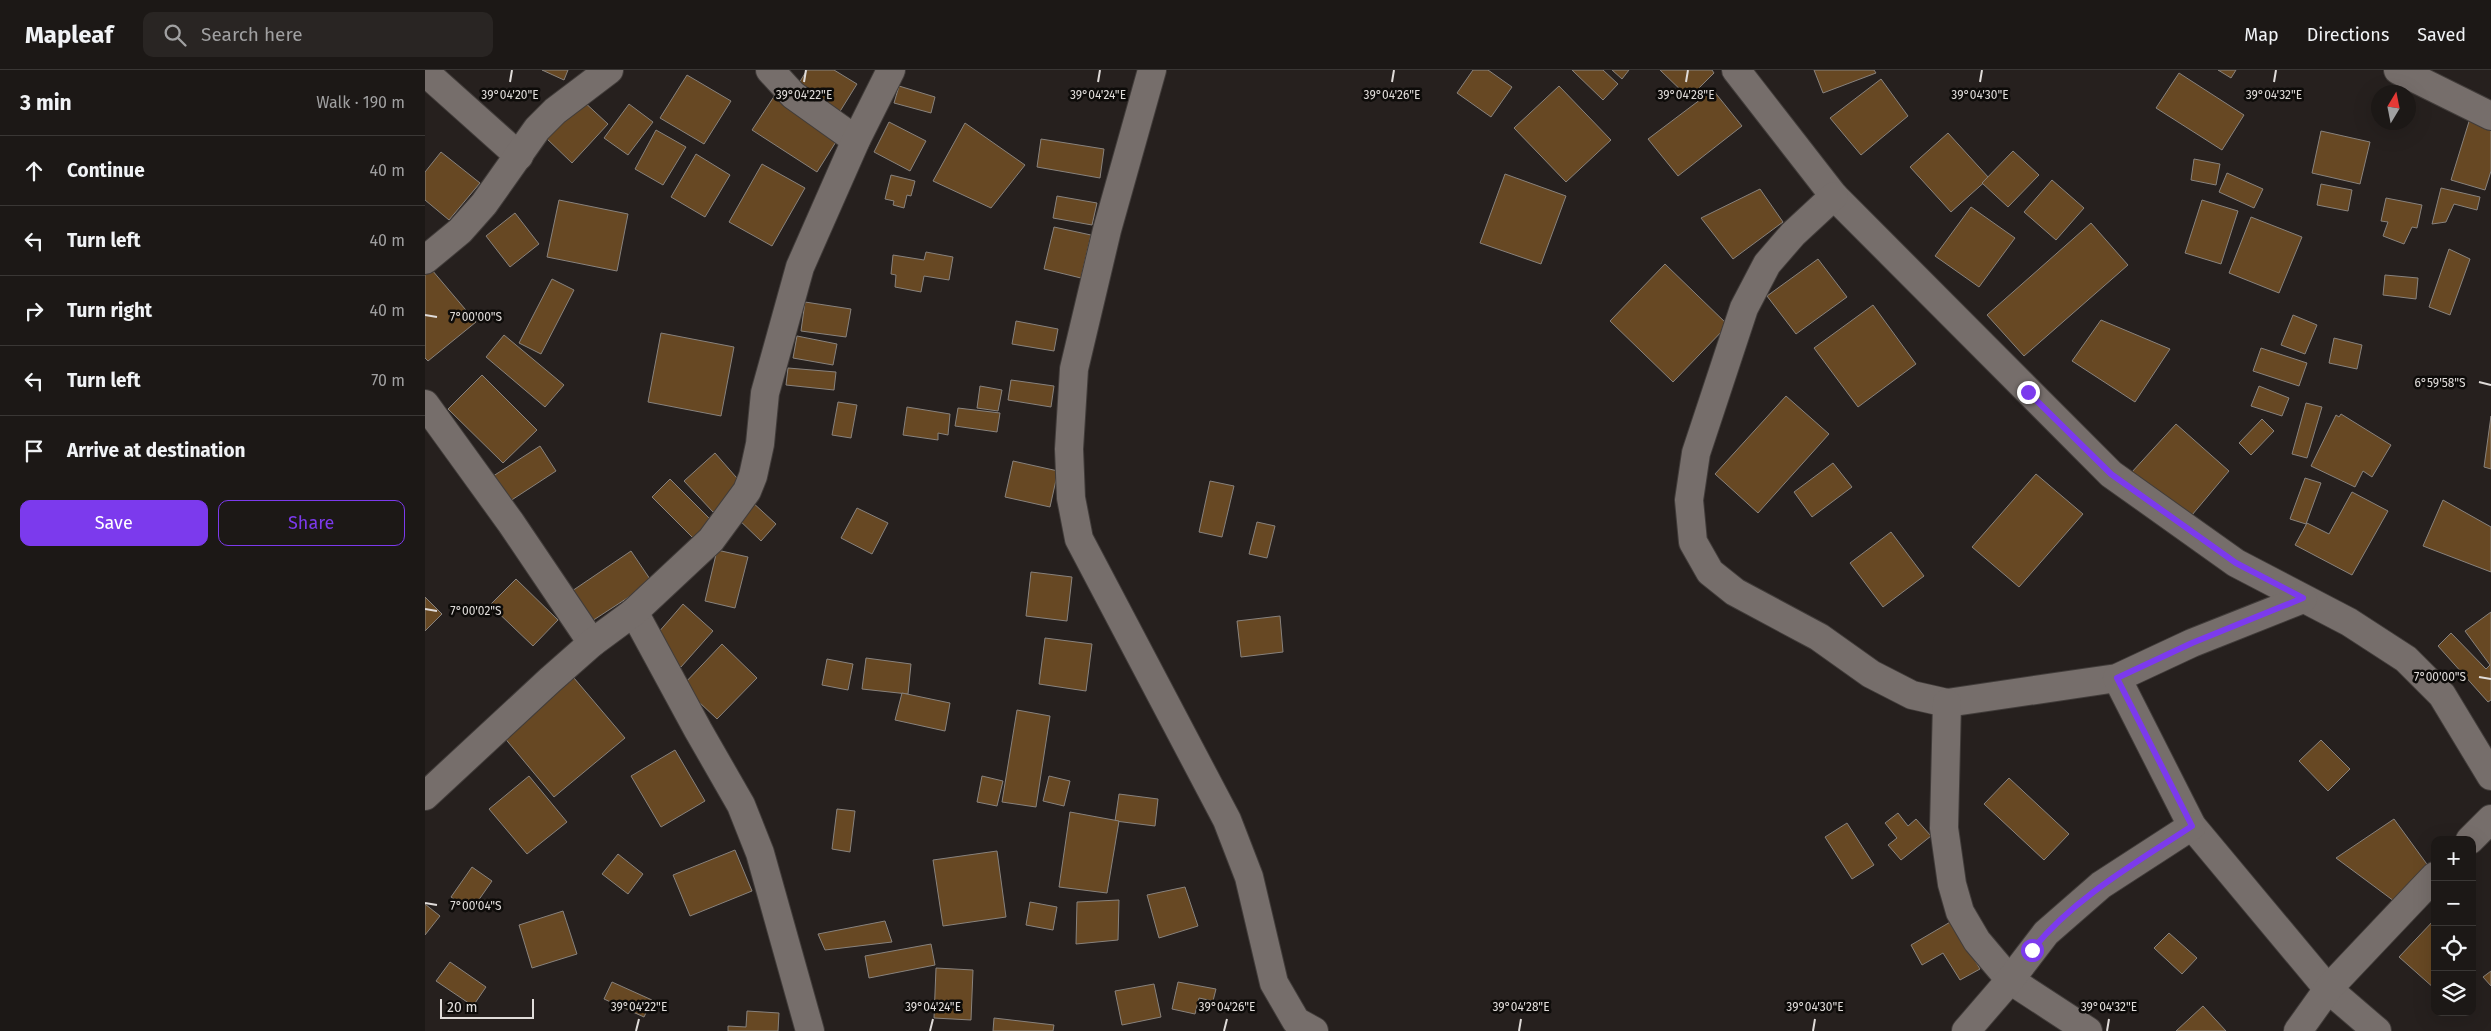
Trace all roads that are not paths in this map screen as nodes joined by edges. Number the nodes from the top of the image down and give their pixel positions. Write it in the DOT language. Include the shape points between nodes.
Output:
graph roads {
  1 [pos="609,70"];
  2 [pos="770,70"];
  3 [pos="891,70"];
  4 [pos="1152,70"];
  5 [pos="1736,70"];
  6 [pos="2398,70"];
  7 [pos="425,72"];
  8 [pos="2491,116"];
  9 [pos="856,140"];
  10 [pos="519,156"];
  11 [pos="1834,196"];
  12 [pos="425,260"];
  13 [pos="425,404"];
  14 [pos="2303,598"];
  15 [pos="634,612"];
  16 [pos="592,643"];
  17 [pos="2117,678"];
  18 [pos="1947,703"];
  19 [pos="2491,776"];
  20 [pos="428,787"];
  21 [pos="2491,819"];
  22 [pos="2192,826"];
  23 [pos="2474,836"];
  24 [pos="2431,880"];
  25 [pos="2010,980"];
  26 [pos="2328,989"];
  27 [pos="810,1031"];
  28 [pos="1314,1031"];
  29 [pos="1967,1031"];
  30 [pos="2088,1031"];
  31 [pos="2298,1031"];
  32 [pos="2377,1031"];
  1 -- 10 [label="street" via="555,111 537,129"];
  2 -- 9 [label="street" via="793,95"];
  3 -- 9 [label="street"];
  4 -- 28 [label="street" via="1107,230 1074,369 1069,449 1071,498 1079,538 1227,820 1249,877 1274,983 1296,1021"];
  5 -- 11 [label="street"];
  6 -- 8 [label="street"];
  7 -- 10 [label="street"];
  9 -- 15 [label="street" via="800,267 765,392 760,444 747,491 711,540"];
  10 -- 12 [label="street" via="484,204"];
  11 -- 14 [label="street" via="2111,474 2236,563"];
  11 -- 18 [label="street" via="1793,234 1767,264 1744,308 1696,453 1689,500 1693,542 1710,572 1735,592 1819,637 1871,674 1911,695"];
  13 -- 16 [label="street"];
  14 -- 17 [label="street" via="2192,643"];
  14 -- 19 [label="street" via="2349,622 2406,659 2442,695"];
  15 -- 16 [label="street"];
  15 -- 27 [label="street" via="741,805 760,852"];
  16 -- 20 [label="street"];
  17 -- 18 [label="street"];
  17 -- 22 [label="street"];
  18 -- 25 [label="street" via="1944,828 1952,884 1960,912 1977,941"];
  21 -- 23 [label="street"];
  22 -- 25 [label="street" via="2101,885 2046,932"];
  22 -- 26 [label="street"];
  24 -- 26 [label="street"];
  25 -- 29 [label="street"];
  25 -- 30 [label="street"];
  26 -- 31 [label="street"];
  26 -- 32 [label="street"];
}
